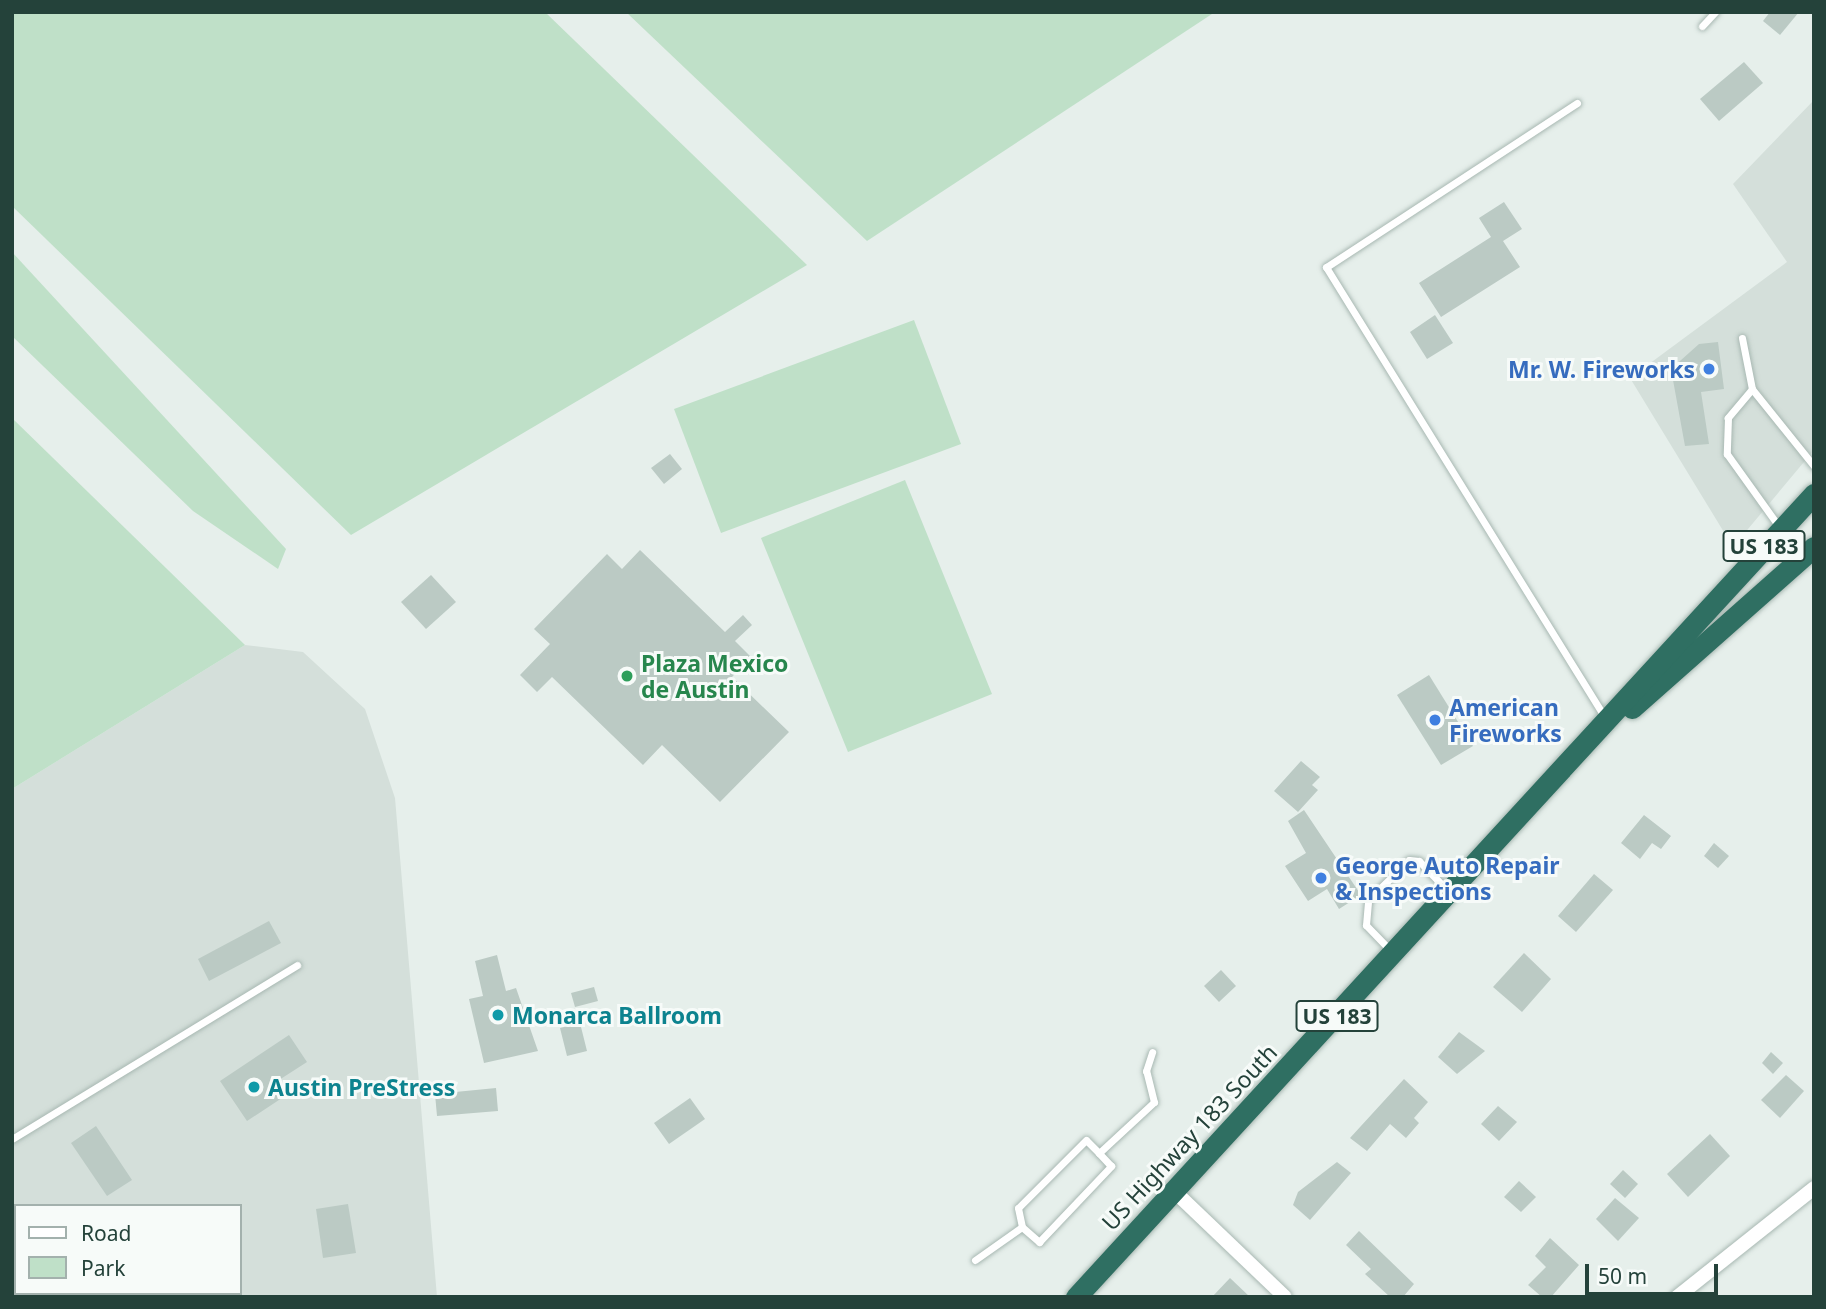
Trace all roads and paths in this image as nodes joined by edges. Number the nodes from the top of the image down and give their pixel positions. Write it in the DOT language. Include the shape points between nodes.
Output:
graph roads {
  1 [pos="1715,12"];
  2 [pos="1702,26"];
  3 [pos="1577,103"];
  4 [pos="1742,338"];
  5 [pos="1752,389"];
  6 [pos="1814,466"];
  7 [pos="1814,494"];
  8 [pos="1781,529"];
  9 [pos="1814,547"];
  10 [pos="1603,729"];
  11 [pos="1451,893"];
  12 [pos="1394,954"];
  13 [pos="297,965"];
  14 [pos="1152,1052"];
  15 [pos="12,1139"];
  16 [pos="1099,1153"];
  17 [pos="1814,1188"];
  18 [pos="1174,1191"];
  19 [pos="1022,1227"];
  20 [pos="975,1260"];
  21 [pos="1076,1297"];
  22 [pos="1285,1297"];
  23 [pos="1677,1297"];
  1 -- 2 [label="lane"];
  3 -- 10 [label="lane" via="1326,267"];
  4 -- 5 [label="lane"];
  5 -- 6 [label="lane"];
  5 -- 8 [label="lane" via="1728,418 1727,454"];
  7 -- 8 [label="highway, US Highway 183 South / US 183"];
  8 -- 10 [label="highway, US Highway 183 South / US 183"];
  9 -- 10 [label="highway, US Highway 183 South / US 183" via="1686,667"];
  10 -- 11 [label="highway, US Highway 183 South / US 183"];
  11 -- 12 [label="highway, US Highway 183 South / US 183"];
  11 -- 12 [label="lane" via="1419,861 1409,860 1368,900 1366,925"];
  12 -- 18 [label="highway, US Highway 183 South / US 183"];
  13 -- 15 [label="lane"];
  14 -- 16 [label="lane" via="1146,1071 1154,1102"];
  16 -- 19 [label="lane" via="1086,1140 1018,1208"];
  16 -- 19 [label="lane" via="1111,1166 1038,1242"];
  17 -- 23 [label="street"];
  18 -- 21 [label="highway, US Highway 183 South / US 183"];
  18 -- 22 [label="street"];
  19 -- 20 [label="lane"];
}
